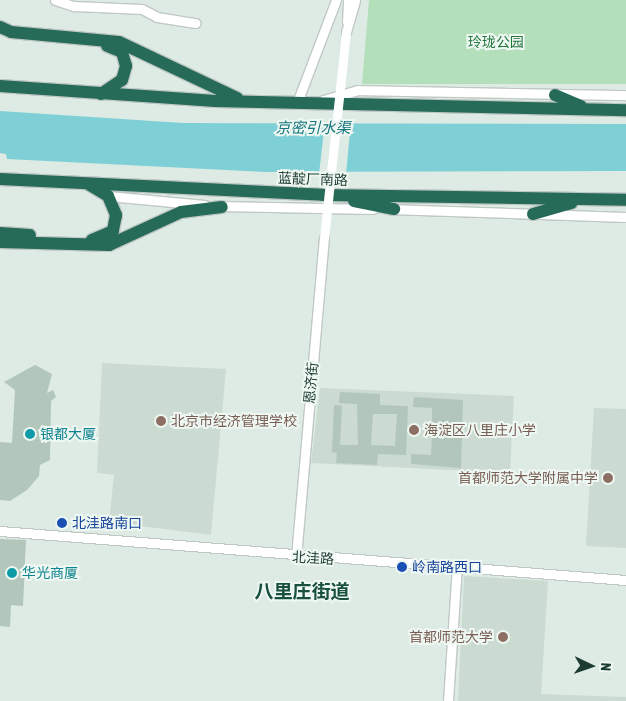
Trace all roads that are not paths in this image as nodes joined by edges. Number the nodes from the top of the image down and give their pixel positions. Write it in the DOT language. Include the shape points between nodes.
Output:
graph roads {
  1 [pos="55,0"];
  2 [pos="336,0"];
  3 [pos="348,0"];
  4 [pos="356,0"];
  5 [pos="196,23"];
  6 [pos="0,27"];
  7 [pos="346,32"];
  8 [pos="0,39"];
  9 [pos="0,86"];
  10 [pos="101,94"];
  11 [pos="555,95"];
  12 [pos="626,96"];
  13 [pos="239,98"];
  14 [pos="298,100"];
  15 [pos="323,100"];
  16 [pos="588,109"];
  17 [pos="626,110"];
  18 [pos="0,178"];
  19 [pos="89,184"];
  20 [pos="322,195"];
  21 [pos="108,196"];
  22 [pos="585,199"];
  23 [pos="626,200"];
  24 [pos="222,207"];
  25 [pos="394,209"];
  26 [pos="533,214"];
  27 [pos="626,217"];
  28 [pos="0,233"];
  29 [pos="0,242"];
  30 [pos="0,531"];
  31 [pos="296,557"];
  32 [pos="456,566"];
  33 [pos="626,580"];
  34 [pos="448,701"];
  1 -- 5 [label="street" via="74,6 142,9 157,17"];
  2 -- 14 [label="street"];
  3 -- 7 [label="street"];
  4 -- 7 [label="street"];
  6 -- 13 [label="highway" via="11,32 119,42"];
  7 -- 31 [label="street, 恩济街, bridge"];
  8 -- 10 [label="highway" via="117,48 126,58 125,74"];
  9 -- 10 [label="highway"];
  10 -- 13 [label="highway"];
  11 -- 12 [label="street"];
  11 -- 15 [label="street" via="358,90"];
  11 -- 16 [label="highway"];
  13 -- 14 [label="highway"];
  14 -- 15 [label="highway"];
  15 -- 16 [label="highway"];
  16 -- 17 [label="highway"];
  18 -- 19 [label="highway, 蓝靛厂南路"];
  19 -- 20 [label="highway, 蓝靛厂南路"];
  19 -- 21 [label="highway"];
  20 -- 22 [label="highway, 蓝靛厂南路"];
  20 -- 25 [label="highway"];
  21 -- 24 [label="street, 蓝靛厂南路"];
  21 -- 28 [label="highway" via="116,223 103,239"];
  22 -- 23 [label="highway, 蓝靛厂南路"];
  22 -- 26 [label="highway"];
  24 -- 25 [label="street, 蓝靛厂南路"];
  24 -- 29 [label="highway" via="181,212 109,245"];
  25 -- 26 [label="street, 蓝靛厂南路"];
  26 -- 27 [label="street, 蓝靛厂南路"];
  30 -- 31 [label="street, 北洼路"];
  31 -- 32 [label="street, 北洼路"];
  32 -- 33 [label="street, 北洼路"];
  32 -- 34 [label="street"];
}
